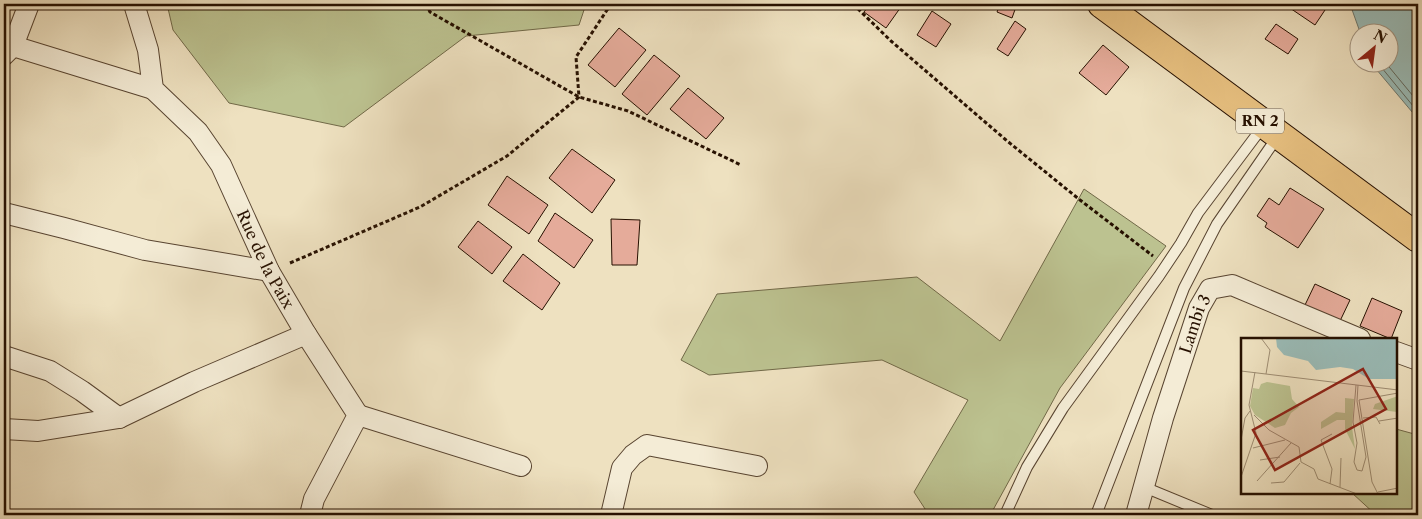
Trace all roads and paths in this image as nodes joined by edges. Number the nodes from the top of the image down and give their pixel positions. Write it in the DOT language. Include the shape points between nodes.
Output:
graph roads {
  1 [pos="29,4"];
  2 [pos="134,4"];
  3 [pos="426,4"];
  4 [pos="611,4"];
  5 [pos="853,4"];
  6 [pos="1102,4"];
  7 [pos="8,51"];
  8 [pos="153,89"];
  9 [pos="579,98"];
  10 [pos="1271,130"];
  11 [pos="742,165"];
  12 [pos="4,213"];
  13 [pos="1418,238"];
  14 [pos="1166,266"];
  15 [pos="269,272"];
  16 [pos="306,334"];
  17 [pos="1358,338"];
  18 [pos="1397,352"];
  19 [pos="4,356"];
  20 [pos="1418,360"];
  21 [pos="358,415"];
  22 [pos="118,418"];
  23 [pos="4,429"];
  24 [pos="521,466"];
  25 [pos="757,466"];
  26 [pos="1144,486"];
  27 [pos="310,515"];
  28 [pos="611,515"];
  29 [pos="1005,515"];
  30 [pos="1096,515"];
  31 [pos="1136,515"];
  32 [pos="1212,515"];
  1 -- 7 [label="street"];
  2 -- 8 [label="street" via="148,50"];
  3 -- 9 [label="path" via="430,12"];
  4 -- 9 [label="path" via="576,57"];
  5 -- 14 [label="path" via="890,41 999,134"];
  6 -- 10 [label="main road, RN 2"];
  7 -- 8 [label="street"];
  8 -- 15 [label="street, Rue de la Paix" via="198,132 221,165"];
  9 -- 11 [label="path" via="628,111"];
  9 -- 15 [label="path" via="507,156 420,207"];
  10 -- 13 [label="main road, RN 2"];
  10 -- 14 [label="lane" via="1198,213"];
  10 -- 30 [label="lane" via="1184,288"];
  12 -- 15 [label="street" via="145,250"];
  14 -- 29 [label="lane" via="1063,408 1027,467"];
  15 -- 16 [label="street, Rue de la Paix"];
  16 -- 21 [label="street, Rue de la Paix"];
  16 -- 22 [label="street"];
  17 -- 26 [label="street, Lambi 3" via="1232,285 1210,289 1199,308"];
  18 -- 20 [label="street"];
  19 -- 22 [label="street" via="50,371"];
  21 -- 24 [label="street"];
  21 -- 27 [label="street" via="314,499"];
  22 -- 23 [label="street" via="38,431"];
  25 -- 28 [label="street" via="647,445 622,468"];
  26 -- 31 [label="street, Lambi 3"];
  26 -- 32 [label="lane"];
}
